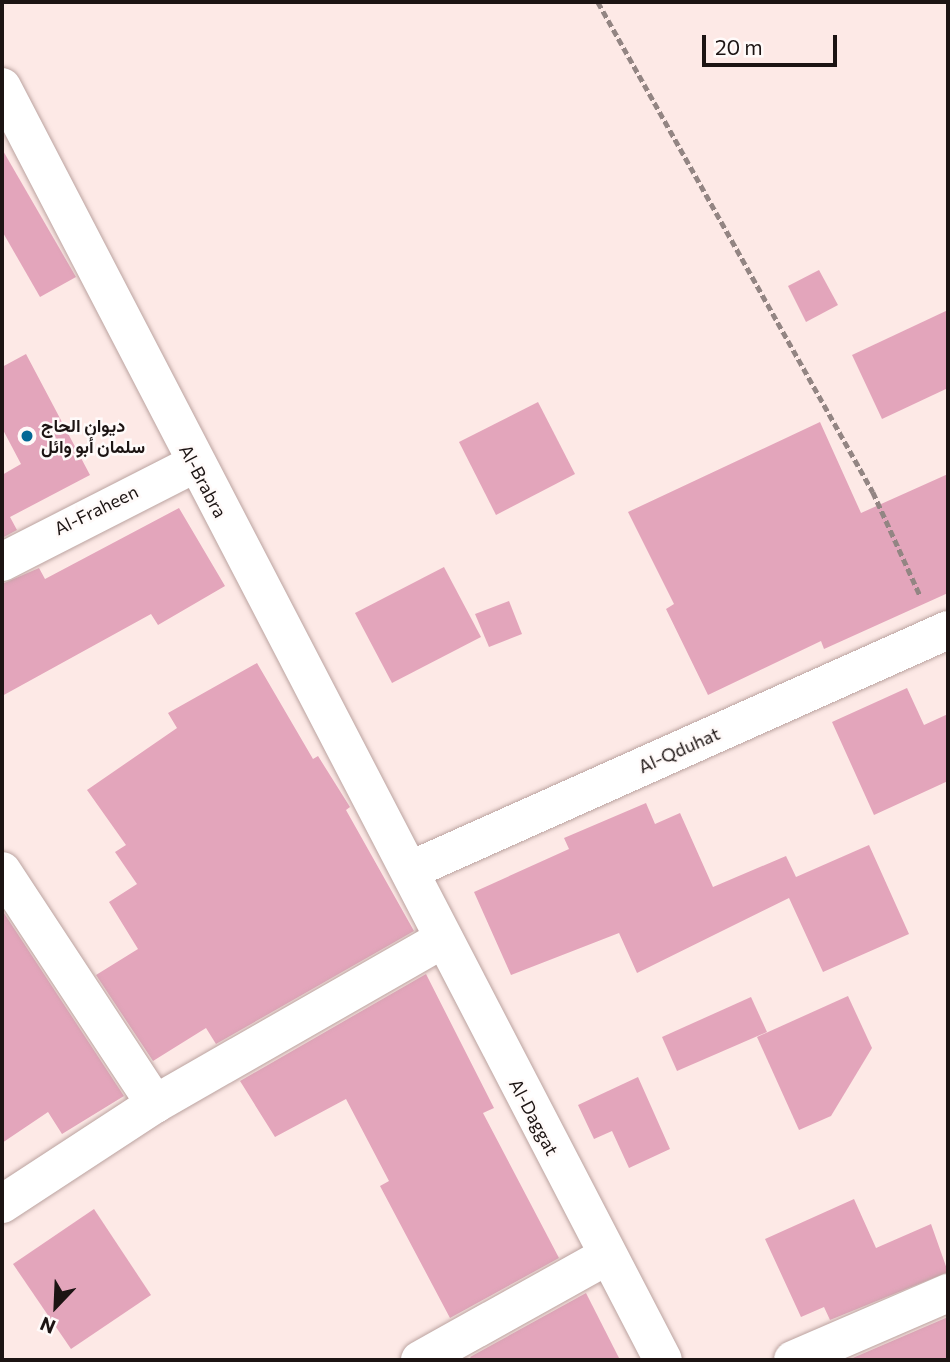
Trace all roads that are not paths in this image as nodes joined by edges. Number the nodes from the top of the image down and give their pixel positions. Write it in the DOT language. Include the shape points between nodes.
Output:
graph roads {
  1 [pos="2,88"];
  2 [pos="194,464"];
  3 [pos="2,562"];
  4 [pos="943,632"];
  5 [pos="411,870"];
  6 [pos="2,871"];
  7 [pos="441,940"];
  8 [pos="155,1104"];
  9 [pos="2,1204"];
  10 [pos="607,1256"];
  11 [pos="948,1293"];
  12 [pos="420,1360"];
  13 [pos="663,1360"];
  14 [pos="793,1360"];
  1 -- 2 [label="street, Al-Brabra"];
  2 -- 3 [label="street, Al-Fraheen"];
  2 -- 5 [label="street, Al-Brabra"];
  4 -- 5 [label="street, Al-Qduhat"];
  5 -- 7 [label="street, Al-Daggat"];
  6 -- 8 [label="street"];
  7 -- 8 [label="street"];
  7 -- 10 [label="street, Al-Daggat"];
  8 -- 9 [label="street"];
  10 -- 12 [label="street"];
  10 -- 13 [label="street, Al-Daggat"];
  11 -- 14 [label="street"];
}
